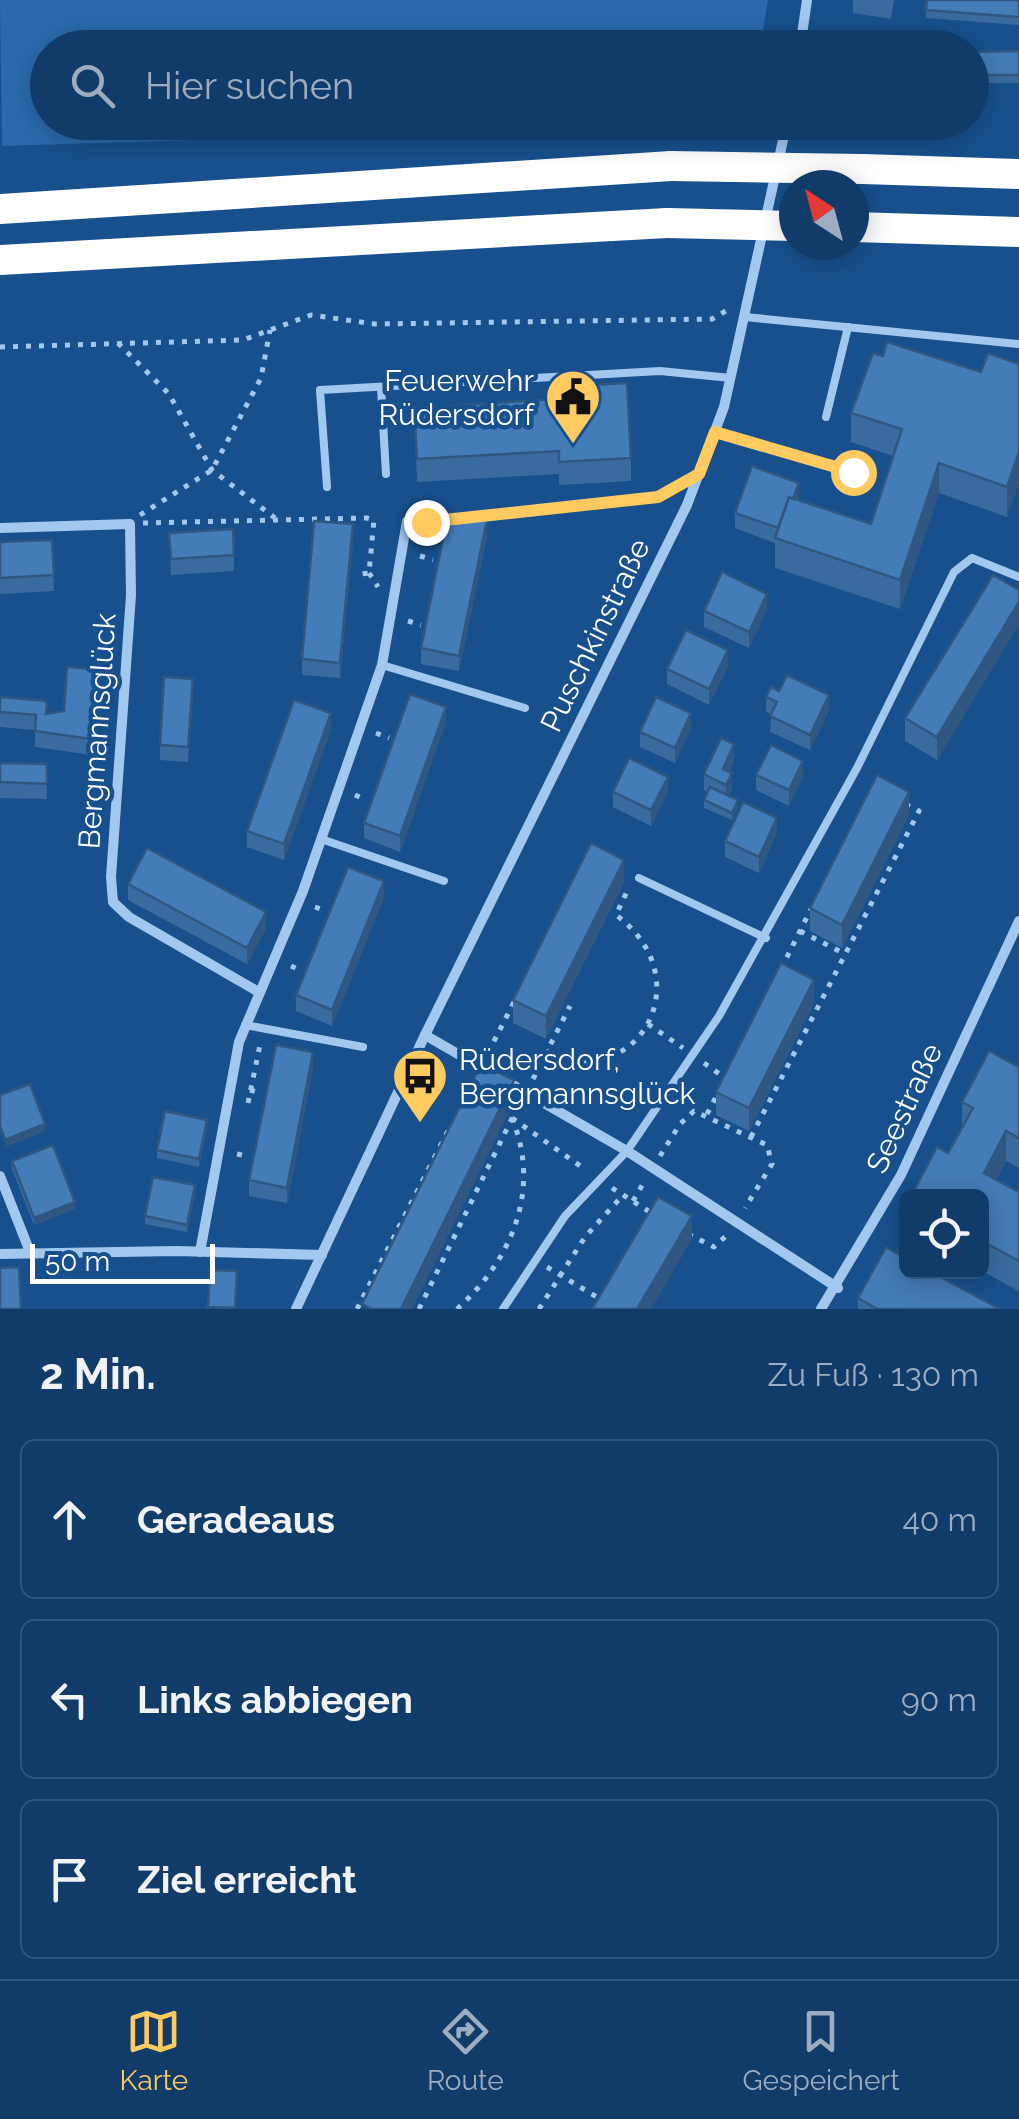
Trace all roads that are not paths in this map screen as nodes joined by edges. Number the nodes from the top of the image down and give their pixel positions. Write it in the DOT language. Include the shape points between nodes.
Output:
graph roads {
  1 [pos="807,0"];
  2 [pos="803,30"];
  3 [pos="783,140"];
  4 [pos="1019,174"];
  5 [pos="0,209"];
  6 [pos="779,226"];
  7 [pos="869,227"];
  8 [pos="1019,232"];
  9 [pos="0,260"];
  10 [pos="745,317"];
  11 [pos="848,328"];
  12 [pos="1019,344"];
  13 [pos="731,378"];
  14 [pos="382,387"];
  15 [pos="826,417"];
  16 [pos="715,432"];
  17 [pos="853,472"];
  18 [pos="386,474"];
  19 [pos="327,487"];
  20 [pos="408,522"];
  21 [pos="0,528"];
  22 [pos="1019,577"];
  23 [pos="382,665"];
  24 [pos="525,708"];
  25 [pos="320,839"];
  26 [pos="639,878"];
  27 [pos="444,881"];
  28 [pos="1019,922"];
  29 [pos="766,938"];
  30 [pos="257,991"];
  31 [pos="245,1025"];
  32 [pos="425,1035"];
  33 [pos="363,1047"];
  34 [pos="627,1152"];
  35 [pos="0,1176"];
  36 [pos="30,1252"];
  37 [pos="200,1252"];
  38 [pos="0,1254"];
  39 [pos="322,1255"];
  40 [pos="838,1288"];
  41 [pos="296,1309"];
  42 [pos="502,1309"];
  43 [pos="821,1309"];
  1 -- 2 [label="street"];
  3 -- 10 [label="street, Puschkinstraße"];
  4 -- 5 [label="highway, bridge" via="671,166"];
  6 -- 9 [label="highway, bridge" via="667,223"];
  7 -- 8 [label="highway"];
  10 -- 11 [label="lane"];
  10 -- 13 [label="street, Puschkinstraße"];
  11 -- 12 [label="lane"];
  11 -- 15 [label="lane"];
  13 -- 14 [label="lane" via="660,371"];
  13 -- 16 [label="street, Puschkinstraße"];
  14 -- 18 [label="lane"];
  14 -- 19 [label="lane" via="320,390"];
  16 -- 17 [label="lane"];
  16 -- 32 [label="street, Puschkinstraße"];
  20 -- 23 [label="street"];
  21 -- 30 [label="street, Bergmannsglück" via="130,524 114,902 129,918"];
  22 -- 29 [label="lane" via="972,558 954,572"];
  23 -- 24 [label="lane"];
  23 -- 25 [label="street"];
  25 -- 27 [label="lane"];
  25 -- 30 [label="street"];
  26 -- 29 [label="lane"];
  28 -- 40 [label="street, Seestraße" via="901,1176"];
  29 -- 34 [label="lane"];
  30 -- 31 [label="street"];
  31 -- 33 [label="lane"];
  31 -- 37 [label="street"];
  32 -- 34 [label="street"];
  32 -- 39 [label="street, Puschkinstraße"];
  34 -- 40 [label="street"];
  34 -- 42 [label="lane" via="566,1216"];
  35 -- 36 [label="street"];
  36 -- 37 [label="street"];
  36 -- 38 [label="street"];
  37 -- 39 [label="street"];
  39 -- 41 [label="street, Puschkinstraße"];
  40 -- 43 [label="street, Seestraße"];
}
